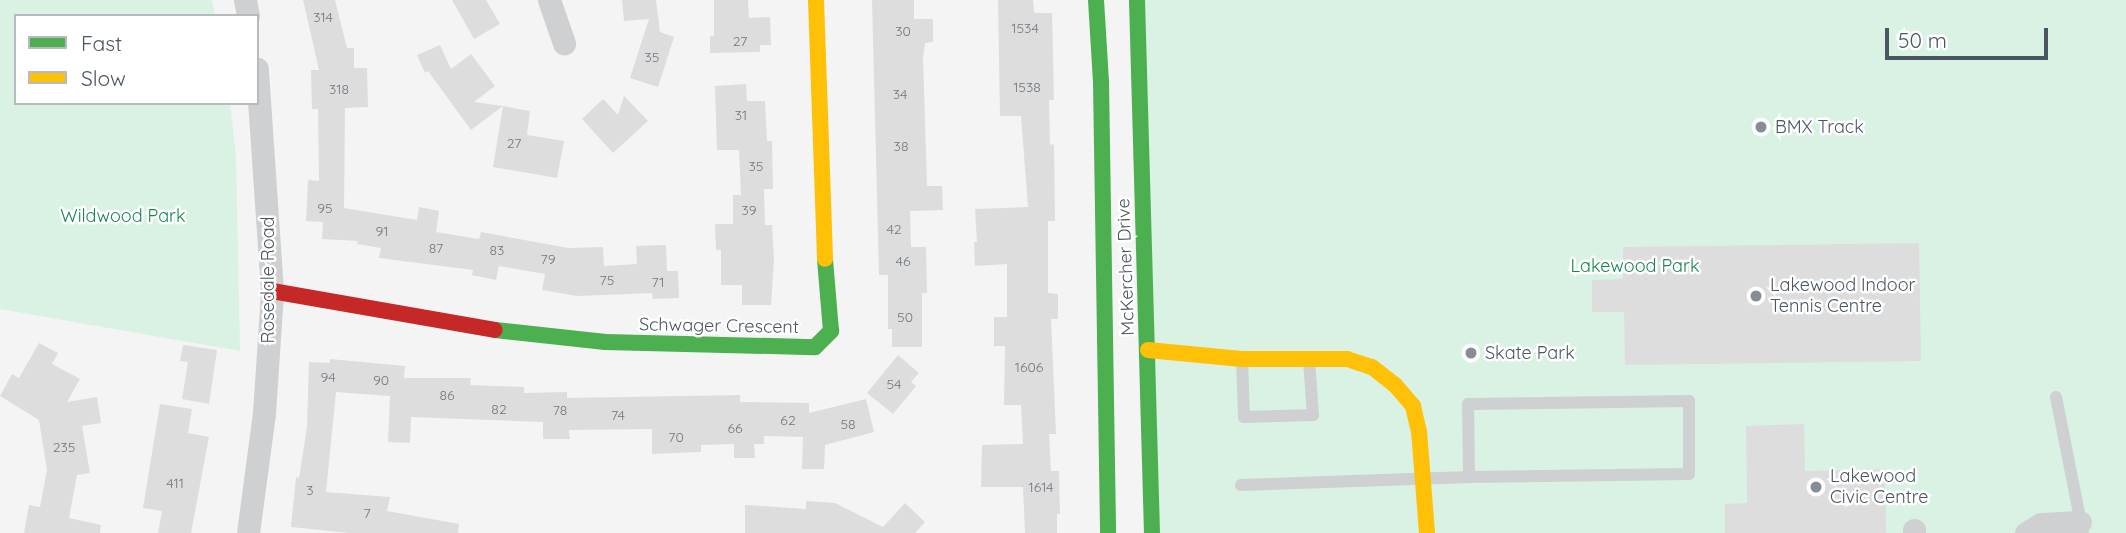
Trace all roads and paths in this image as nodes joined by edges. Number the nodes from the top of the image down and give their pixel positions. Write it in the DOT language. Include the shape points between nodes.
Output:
graph roads {
  1 [pos="549,0"];
  2 [pos="816,0"];
  3 [pos="1096,0"];
  4 [pos="1137,0"];
  5 [pos="564,43"];
  6 [pos="259,99"];
  7 [pos="272,291"];
  8 [pos="1148,350"];
  9 [pos="1308,357"];
  10 [pos="1242,359"];
  11 [pos="2056,397"];
  12 [pos="1469,477"];
  13 [pos="1423,479"];
  14 [pos="1241,485"];
  15 [pos="2082,527"];
  16 [pos="248,533"];
  17 [pos="1108,533"];
  18 [pos="1152,533"];
  19 [pos="1427,533"];
  20 [pos="2026,533"];
  1 -- 5 [label="street"];
  2 -- 7 [label="street, Schwager Crescent" via="831,331 815,347 605,342 495,330"];
  3 -- 17 [label="street, McKercher Drive"];
  4 -- 8 [label="street, McKercher Drive"];
  6 -- 7 [label="street, Rosedale Road"];
  7 -- 16 [label="street, Rosedale Road" via="264,413"];
  8 -- 10 [label="street"];
  8 -- 18 [label="street, McKercher Drive"];
  9 -- 10 [label="street"];
  9 -- 10 [label="lane" via="1313,415 1244,417"];
  9 -- 13 [label="street" via="1347,359 1372,367 1395,385 1413,406"];
  11 -- 15 [label="lane"];
  12 -- 12 [label="lane" via="1689,474 1689,401 1468,404"];
  12 -- 13 [label="lane"];
  13 -- 14 [label="lane"];
  13 -- 19 [label="street"];
  15 -- 20 [label="street" via="2041,524"];
}
